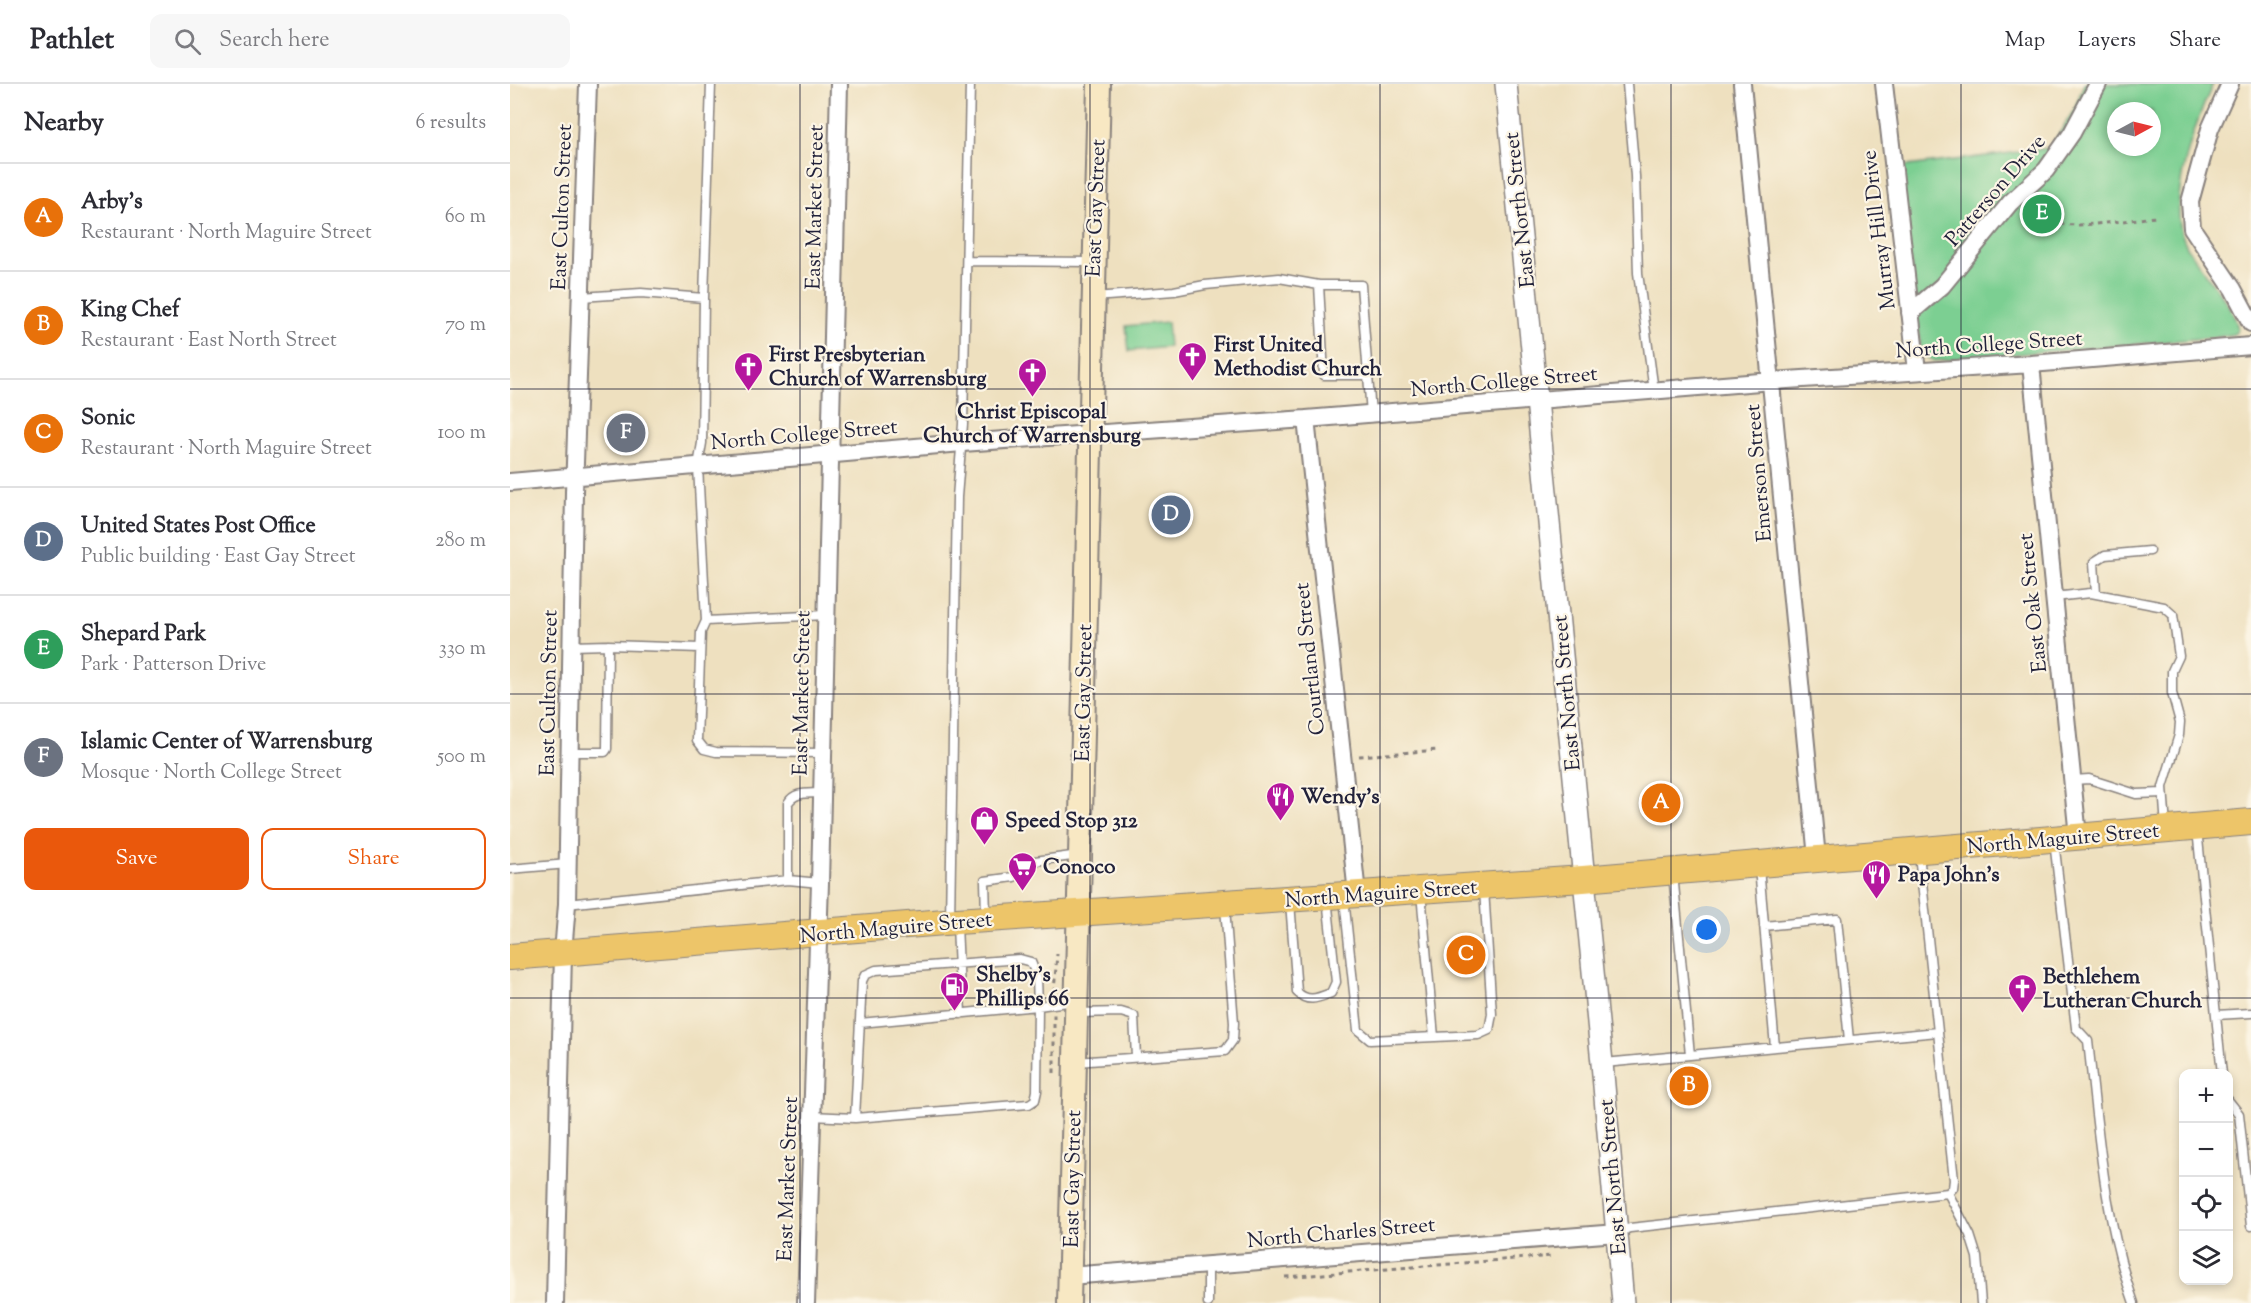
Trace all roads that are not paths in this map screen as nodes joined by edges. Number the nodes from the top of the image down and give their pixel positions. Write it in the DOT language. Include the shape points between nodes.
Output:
graph roads {
  1 [pos="588,84"];
  2 [pos="711,84"];
  3 [pos="839,84"];
  4 [pos="970,84"];
  5 [pos="1099,84"];
  6 [pos="1506,84"];
  7 [pos="1627,84"];
  8 [pos="1742,84"];
  9 [pos="1884,84"];
  10 [pos="2098,84"];
  11 [pos="2230,84"];
  12 [pos="968,261"];
  13 [pos="1093,262"];
  14 [pos="1319,285"];
  15 [pos="581,297"];
  16 [pos="1093,297"];
  17 [pos="704,298"];
  18 [pos="1910,313"];
  19 [pos="2251,323"];
  20 [pos="2251,345"];
  21 [pos="2031,364"];
  22 [pos="1917,372"];
  23 [pos="1368,375"];
  24 [pos="1772,381"];
  25 [pos="1654,391"];
  26 [pos="1539,401"];
  27 [pos="1371,414"];
  28 [pos="1305,419"];
  29 [pos="1090,433"];
  30 [pos="962,443"];
  31 [pos="831,454"];
  32 [pos="698,466"];
  33 [pos="575,476"];
  34 [pos="510,482"];
  35 [pos="2150,551"];
  36 [pos="2096,594"];
  37 [pos="2054,597"];
  38 [pos="826,615"];
  39 [pos="706,621"];
  40 [pos="608,645"];
  41 [pos="571,646"];
  42 [pos="700,648"];
  43 [pos="569,752"];
  44 [pos="823,753"];
  45 [pos="2073,780"];
  46 [pos="2163,793"];
  47 [pos="821,794"];
  48 [pos="2251,822"];
  49 [pos="2196,827"];
  50 [pos="2167,829"];
  51 [pos="2066,838"];
  52 [pos="1918,850"];
  53 [pos="1079,855"];
  54 [pos="1817,858"];
  55 [pos="1759,863"];
  56 [pos="568,864"];
  57 [pos="510,869"];
  58 [pos="1673,871"];
  59 [pos="1583,879"];
  60 [pos="788,880"];
  61 [pos="820,883"];
  62 [pos="1484,885"];
  63 [pos="1421,890"];
  64 [pos="1342,895"];
  65 [pos="1290,899"];
  66 [pos="1225,903"];
  67 [pos="567,904"];
  68 [pos="1077,913"];
  69 [pos="987,919"];
  70 [pos="953,922"];
  71 [pos="1764,926"];
  72 [pos="818,933"];
  73 [pos="563,953"];
  74 [pos="510,957"];
  75 [pos="958,964"];
  76 [pos="1038,1006"];
  77 [pos="1076,1007"];
  78 [pos="2251,1012"];
  79 [pos="961,1014"];
  80 [pos="2216,1015"];
  81 [pos="860,1023"];
  82 [pos="1938,1032"];
  83 [pos="1434,1037"];
  84 [pos="1850,1040"];
  85 [pos="1775,1047"];
  86 [pos="1690,1055"];
  87 [pos="1136,1057"];
  88 [pos="1075,1062"];
  89 [pos="1602,1063"];
  90 [pos="2221,1069"];
  91 [pos="2233,1105"];
  92 [pos="811,1116"];
  93 [pos="855,1118"];
  94 [pos="1948,1193"];
  95 [pos="2251,1226"];
  96 [pos="1617,1233"];
  97 [pos="1208,1265"];
  98 [pos="1070,1276"];
  99 [pos="555,1303"];
  100 [pos="806,1303"];
  101 [pos="1069,1303"];
  102 [pos="1208,1303"];
  103 [pos="1623,1303"];
  104 [pos="1981,1303"];
  105 [pos="2134,1303"];
  1 -- 15 [label="street, East Culton Street"];
  2 -- 17 [label="lane"];
  3 -- 31 [label="street, East Market Street"];
  4 -- 12 [label="lane"];
  5 -- 13 [label="main road, East Gay Street"];
  6 -- 26 [label="street, East North Street"];
  7 -- 25 [label="lane" via="1638,273"];
  8 -- 24 [label="street, Emerson Street"];
  9 -- 18 [label="street, Murray Hill Drive"];
  10 -- 18 [label="street, Patterson Drive" via="2072,133 2046,170 2010,203 1942,286"];
  11 -- 19 [label="street" via="2210,129 2190,202 2192,228"];
  12 -- 13 [label="lane"];
  12 -- 30 [label="lane"];
  13 -- 16 [label="main road, East Gay Street"];
  14 -- 16 [label="lane" via="1278,278"];
  14 -- 23 [label="lane" via="1360,285"];
  14 -- 23 [label="lane" via="1324,375"];
  15 -- 17 [label="lane" via="641,293"];
  15 -- 33 [label="street, East Culton Street"];
  16 -- 29 [label="main road, East Gay Street"];
  17 -- 32 [label="lane" via="702,443"];
  18 -- 22 [label="street, Murray Hill Drive"];
  20 -- 21 [label="street, North College Street"];
  21 -- 22 [label="street, North College Street"];
  21 -- 37 [label="street, East Oak Street"];
  22 -- 24 [label="street, North College Street"];
  23 -- 27 [label="lane"];
  24 -- 25 [label="street, North College Street"];
  24 -- 54 [label="street, Emerson Street"];
  25 -- 26 [label="street, North College Street"];
  26 -- 27 [label="street, North College Street"];
  26 -- 59 [label="street, East North Street"];
  27 -- 28 [label="street, North College Street"];
  28 -- 29 [label="street, North College Street"];
  28 -- 64 [label="street, Courtland Street"];
  29 -- 30 [label="street, North College Street"];
  29 -- 53 [label="main road, East Gay Street"];
  30 -- 31 [label="street, North College Street"];
  30 -- 70 [label="lane" via="957,498"];
  31 -- 32 [label="street, North College Street"];
  31 -- 38 [label="street, East Market Street"];
  32 -- 33 [label="street, North College Street"];
  32 -- 39 [label="lane"];
  33 -- 34 [label="street, North College Street"];
  33 -- 41 [label="street, East Culton Street"];
  35 -- 36 [label="lane" via="2105,555 2094,562"];
  36 -- 37 [label="lane"];
  36 -- 46 [label="lane" via="2164,607 2173,615 2179,656 2172,671 2172,693 2181,722"];
  37 -- 45 [label="street, East Oak Street"];
  38 -- 39 [label="lane"];
  38 -- 44 [label="street, East Market Street"];
  39 -- 42 [label="lane"];
  40 -- 41 [label="lane"];
  40 -- 42 [label="lane"];
  40 -- 43 [label="lane" via="607,749"];
  41 -- 43 [label="street, East Culton Street"];
  42 -- 44 [label="lane" via="697,740 704,749"];
  43 -- 56 [label="street, East Culton Street"];
  44 -- 47 [label="street, East Market Street"];
  45 -- 46 [label="lane" via="2090,778 2136,794"];
  45 -- 51 [label="street, East Oak Street"];
  46 -- 50 [label="lane"];
  47 -- 60 [label="lane" via="798,794 788,803"];
  47 -- 61 [label="street, East Market Street"];
  48 -- 49 [label="main road, North Maguire Street"];
  49 -- 50 [label="main road, North Maguire Street"];
  49 -- 80 [label="lane"];
  50 -- 51 [label="main road, North Maguire Street"];
  51 -- 52 [label="main road, North Maguire Street"];
  51 -- 105 [label="lane" via="2076,1028 2088,1041 2116,1246"];
  52 -- 54 [label="main road, North Maguire Street"];
  52 -- 82 [label="lane"];
  53 -- 68 [label="main road, East Gay Street"];
  53 -- 69 [label="lane" via="1035,861 1014,877 985,881"];
  54 -- 55 [label="main road, North Maguire Street"];
  55 -- 58 [label="main road, North Maguire Street"];
  55 -- 71 [label="lane"];
  56 -- 57 [label="lane"];
  56 -- 67 [label="street, East Culton Street"];
  58 -- 59 [label="main road, North Maguire Street"];
  58 -- 86 [label="lane"];
  59 -- 62 [label="main road, North Maguire Street"];
  59 -- 89 [label="street, East North Street"];
  60 -- 61 [label="lane"];
  60 -- 67 [label="lane"];
  61 -- 72 [label="street, East Market Street"];
  62 -- 63 [label="main road, North Maguire Street"];
  62 -- 83 [label="lane" via="1492,1014 1489,1030 1478,1035"];
  63 -- 64 [label="main road, North Maguire Street"];
  63 -- 83 [label="lane"];
  64 -- 65 [label="main road, North Maguire Street"];
  64 -- 65 [label="lane" via="1336,982 1331,993 1312,1000 1297,992"];
  64 -- 83 [label="lane" via="1358,1030 1370,1040"];
  65 -- 66 [label="main road, North Maguire Street"];
  66 -- 68 [label="main road, North Maguire Street"];
  66 -- 87 [label="lane" via="1233,1040 1225,1051"];
  67 -- 73 [label="street, East Culton Street"];
  68 -- 69 [label="main road, North Maguire Street"];
  68 -- 77 [label="main road, East Gay Street"];
  69 -- 70 [label="main road, North Maguire Street"];
  70 -- 72 [label="main road, North Maguire Street"];
  70 -- 75 [label="lane"];
  71 -- 84 [label="lane" via="1838,919"];
  71 -- 85 [label="lane"];
  72 -- 73 [label="main road, North Maguire Street"];
  72 -- 92 [label="street, East Market Street"];
  73 -- 74 [label="main road, North Maguire Street"];
  73 -- 99 [label="street, East Culton Street"];
  75 -- 76 [label="lane" via="1020,959 1031,962 1037,977"];
  75 -- 79 [label="lane"];
  75 -- 81 [label="lane" via="876,970 865,975"];
  76 -- 77 [label="lane"];
  76 -- 79 [label="lane"];
  76 -- 93 [label="lane" via="1037,1091 1035,1100 1029,1104"];
  77 -- 87 [label="lane" via="1134,1016"];
  77 -- 88 [label="main road, East Gay Street"];
  78 -- 80 [label="lane"];
  79 -- 81 [label="lane"];
  80 -- 90 [label="lane"];
  81 -- 93 [label="lane"];
  82 -- 84 [label="lane"];
  82 -- 94 [label="lane" via="1954,1180"];
  84 -- 85 [label="lane"];
  85 -- 86 [label="lane"];
  86 -- 89 [label="lane"];
  87 -- 88 [label="lane"];
  88 -- 98 [label="main road, East Gay Street"];
  89 -- 96 [label="street, East North Street"];
  91 -- 95 [label="lane" via="2240,1114"];
  92 -- 93 [label="lane"];
  92 -- 100 [label="street, East Market Street"];
  94 -- 96 [label="lane" via="1630,1228"];
  94 -- 104 [label="lane" via="1970,1234 1977,1257"];
  96 -- 97 [label="street, North Charles Street"];
  96 -- 103 [label="street, East North Street"];
  97 -- 98 [label="street, North Charles Street"];
  97 -- 102 [label="lane"];
  98 -- 101 [label="main road, East Gay Street"];
}
